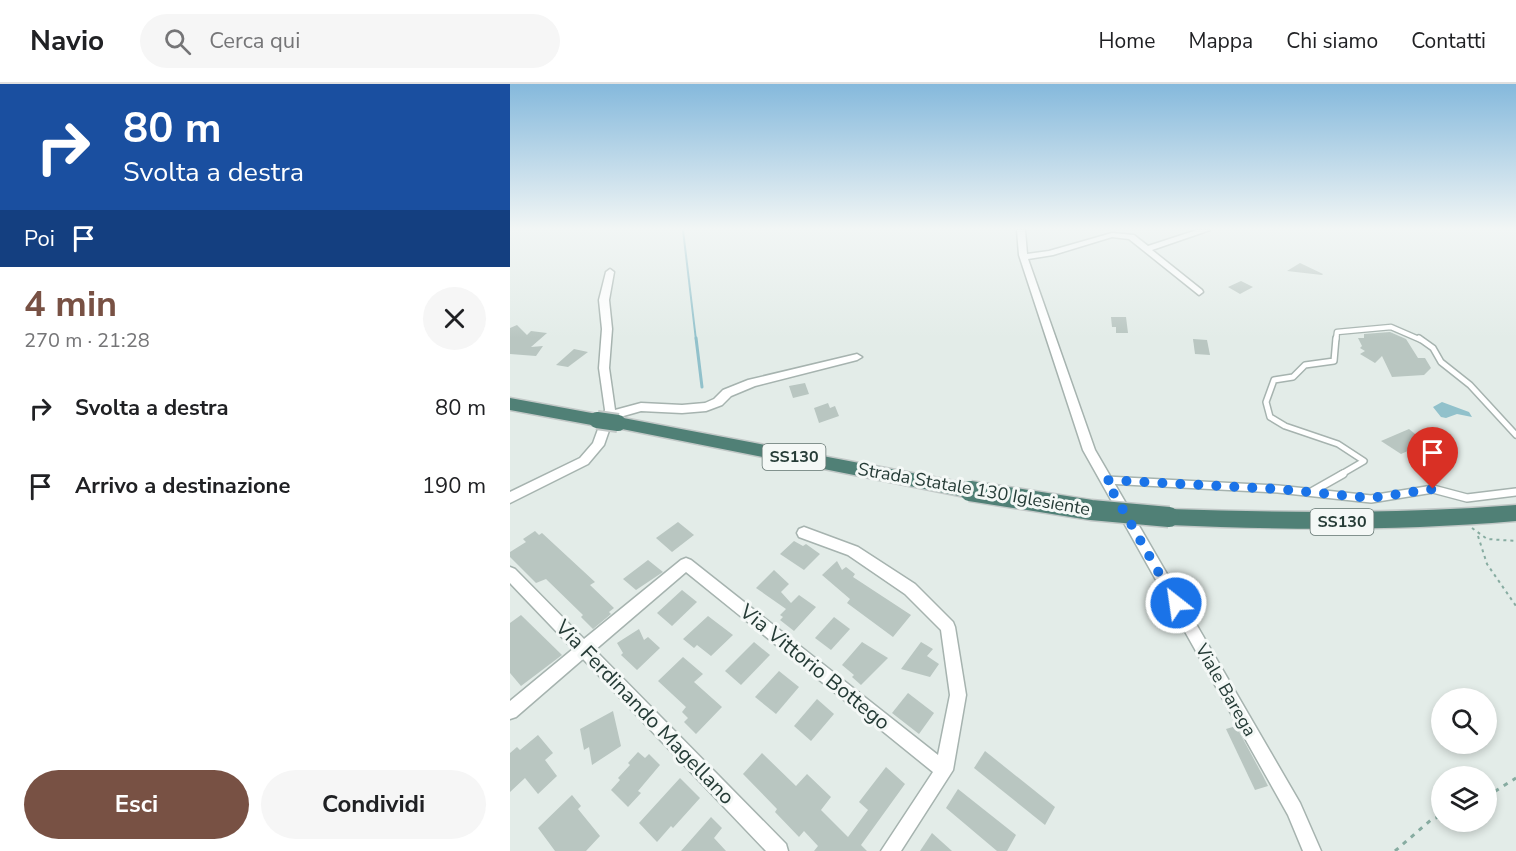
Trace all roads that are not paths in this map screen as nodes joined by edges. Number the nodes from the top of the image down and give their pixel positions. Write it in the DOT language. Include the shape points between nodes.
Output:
graph roads {
  1 [pos="1027,266"];
  2 [pos="1168,266"];
  3 [pos="610,272"];
  4 [pos="1199,292"];
  5 [pos="857,357"];
  6 [pos="510,404"];
  7 [pos="608,420"];
  8 [pos="1516,435"];
  9 [pos="1106,480"];
  10 [pos="1313,492"];
  11 [pos="1516,492"];
  12 [pos="510,498"];
  13 [pos="1516,513"];
  14 [pos="804,533"];
  15 [pos="510,573"];
  16 [pos="584,649"];
  17 [pos="510,711"];
  18 [pos="944,770"];
  19 [pos="779,851"];
  20 [pos="890,851"];
  21 [pos="1312,851"];
  1 -- 9 [label="street, Viale Barega" via="1089,450"];
  2 -- 4 [label="street"];
  3 -- 7 [label="street" via="604,300"];
  5 -- 7 [label="street" via="752,383 706,407 641,407"];
  6 -- 7 [label="highway, Strada Statale 130 Iglesiente / SS130"];
  7 -- 12 [label="street" via="598,445 584,460"];
  7 -- 13 [label="highway, Strada Statale 130 Iglesiente / SS130, bridge" via="1060,506 1169,517 1356,523"];
  8 -- 10 [label="lane" via="1470,385 1441,362 1433,348 1418,338 1391,327 1337,332 1334,361 1305,365 1293,377 1274,380 1266,402 1270,417 1338,444 1364,461"];
  9 -- 10 [label="lane"];
  9 -- 21 [label="street, Viale Barega" via="1294,809"];
  10 -- 11 [label="lane" via="1371,498 1433,489 1467,498"];
  14 -- 18 [label="street" via="863,557 910,589 948,627 958,695"];
  15 -- 16 [label="street, Via Ferdinando Magellano"];
  16 -- 17 [label="street"];
  16 -- 18 [label="street, Via Vittorio Bottego" via="686,564"];
  16 -- 19 [label="street, Via Ferdinando Magellano"];
  18 -- 20 [label="street"];
}
